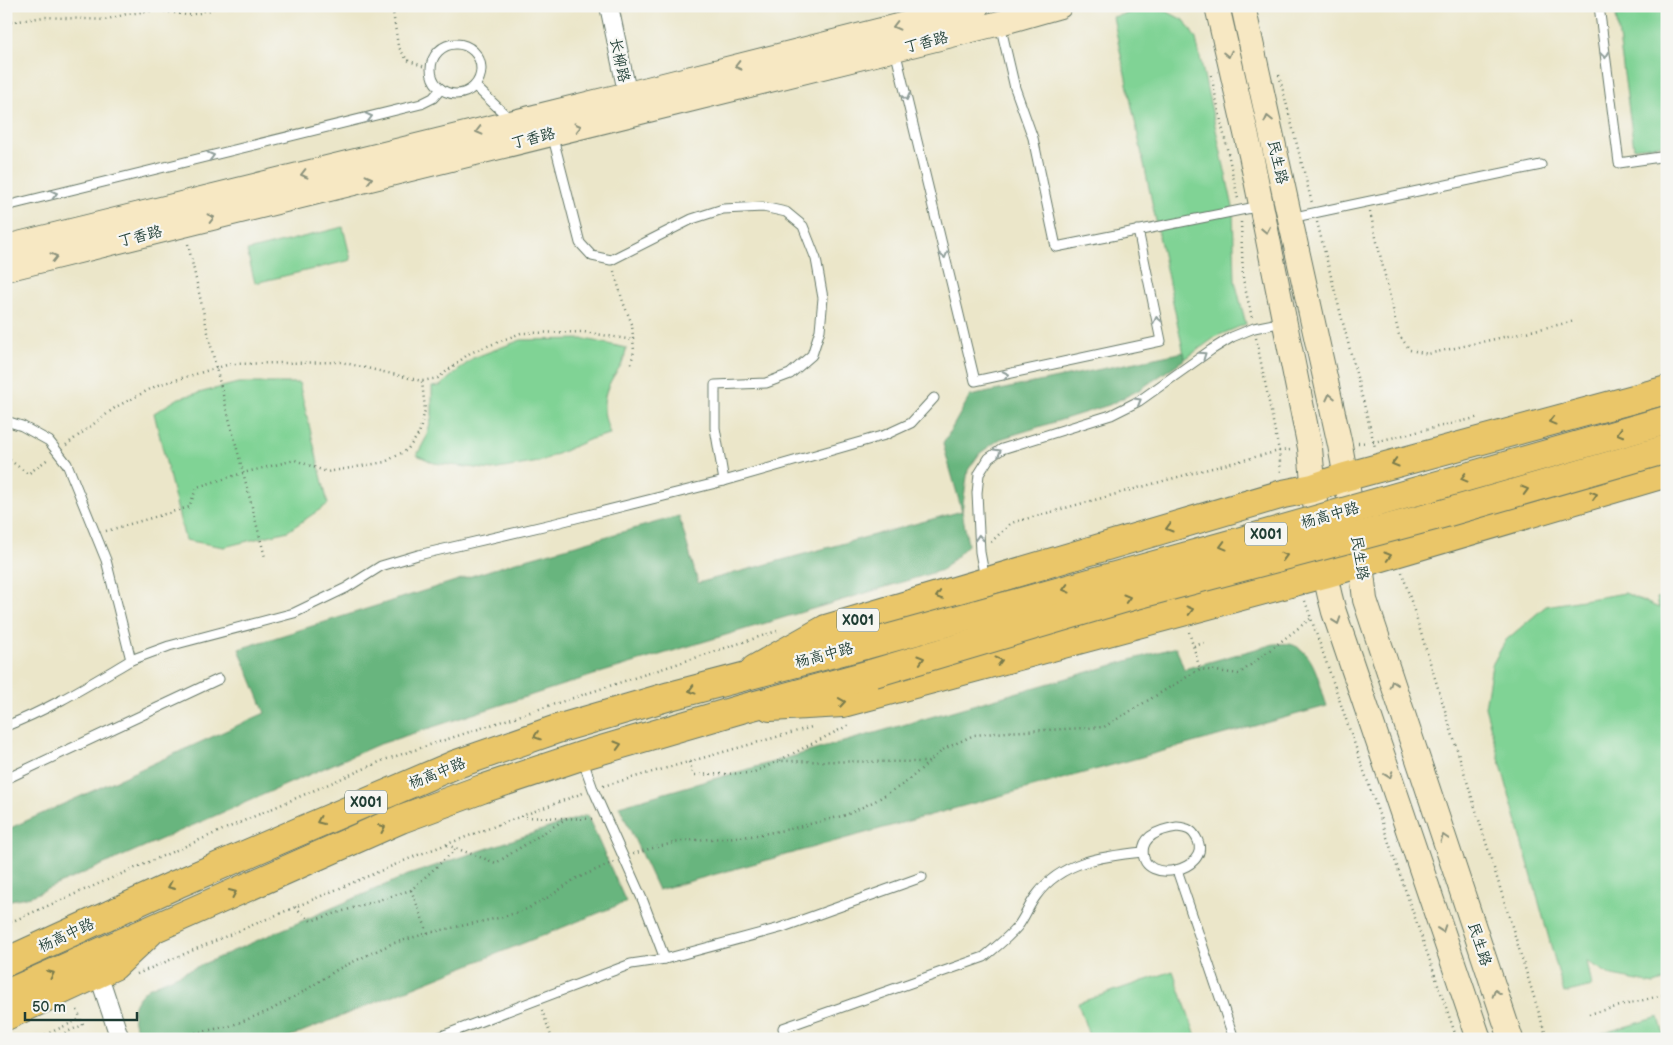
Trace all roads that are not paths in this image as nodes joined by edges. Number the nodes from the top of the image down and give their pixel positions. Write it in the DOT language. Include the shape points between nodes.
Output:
graph roads {
  1 [pos="610,6"];
  2 [pos="977,6"];
  3 [pos="1060,6"];
  4 [pos="1217,6"];
  5 [pos="1243,6"];
  6 [pos="1599,6"];
  7 [pos="1000,23"];
  8 [pos="895,49"];
  9 [pos="475,86"];
  10 [pos="441,89"];
  11 [pos="630,104"];
  12 [pos="513,122"];
  13 [pos="552,133"];
  14 [pos="1667,156"];
  15 [pos="1541,164"];
  16 [pos="6,206"];
  17 [pos="1261,206"];
  18 [pos="1290,218"];
  19 [pos="1138,230"];
  20 [pos="6,247"];
  21 [pos="6,269"];
  22 [pos="1284,322"];
  23 [pos="1667,390"];
  24 [pos="934,398"];
  25 [pos="1667,420"];
  26 [pos="6,421"];
  27 [pos="1667,449"];
  28 [pos="1667,473"];
  29 [pos="1346,477"];
  30 [pos="724,481"];
  31 [pos="1313,488"];
  32 [pos="1362,563"];
  33 [pos="1324,574"];
  34 [pos="985,582"];
  35 [pos="131,660"];
  36 [pos="740,678"];
  37 [pos="219,679"];
  38 [pos="741,709"];
  39 [pos="6,726"];
  40 [pos="581,756"];
  41 [pos="6,779"];
  42 [pos="1143,852"];
  43 [pos="1176,870"];
  44 [pos="922,878"];
  45 [pos="156,927"];
  46 [pos="665,959"];
  47 [pos="6,962"];
  48 [pos="101,981"];
  49 [pos="6,994"];
  50 [pos="6,1016"];
  51 [pos="120,1039"];
  52 [pos="434,1039"];
  53 [pos="787,1039"];
  54 [pos="1234,1039"];
  55 [pos="1479,1039"];
  56 [pos="1511,1039"];
  1 -- 11 [label="street, 长柳路"];
  2 -- 11 [label="main road, 丁香路, one-way"];
  3 -- 7 [label="main road, 丁香路"];
  4 -- 17 [label="main road, 民生路, one-way"];
  18 -- 5 [label="main road, 民生路, one-way"];
  6 -- 14 [label="lane, one-way" via="1619,163"];
  7 -- 8 [label="main road, 丁香路"];
  7 -- 19 [label="lane" via="1013,81 1033,138 1056,247"];
  8 -- 11 [label="main road, 丁香路"];
  8 -- 19 [label="lane, one-way" via="975,381 1161,342"];
  9 -- 10 [label="lane" via="461,94"];
  9 -- 10 [label="lane" via="481,72 478,56 466,46 450,44 436,53 430,70"];
  9 -- 12 [label="lane"];
  16 -- 10 [label="lane, one-way" via="421,104"];
  11 -- 12 [label="main road, 丁香路"];
  13 -- 11 [label="main road, 丁香路, one-way"];
  12 -- 20 [label="main road, 丁香路, one-way"];
  21 -- 13 [label="main road, 丁香路, one-way"];
  13 -- 30 [label="lane" via="580,243 592,256 611,260 692,219 723,209 763,207 786,212 803,226 816,259 823,298 820,330 812,354 790,374 766,383 715,385 715,428"];
  15 -- 18 [label="lane"];
  17 -- 19 [label="lane"];
  17 -- 22 [label="main road, 民生路, one-way"];
  29 -- 18 [label="main road, 民生路, one-way"];
  22 -- 31 [label="main road, 民生路" via="1310,448"];
  34 -- 22 [label="lane, one-way" via="977,493 979,474 989,458 1002,449 1110,415 1139,401 1232,337 1254,328"];
  23 -- 29 [label="main road, 杨高中路 / X001, one-way"];
  24 -- 30 [label="lane" via="911,423 885,435"];
  25 -- 36 [label="main road, 杨高中路 / X001, one-way, bridge"];
  26 -- 35 [label="lane" via="49,441 67,464 106,560"];
  38 -- 27 [label="main road, 杨高中路 / X001, one-way, bridge" via="1129,597 1442,514"];
  32 -- 28 [label="main road, 杨高中路 / X001, one-way"];
  29 -- 31 [label="main road, 杨高中路 / X001"];
  29 -- 32 [label="main road, 民生路"];
  30 -- 35 [label="lane" via="381,566 346,588 294,613 169,646"];
  31 -- 33 [label="main road, 民生路"];
  31 -- 34 [label="main road, 杨高中路 / X001, one-way"];
  32 -- 33 [label="main road, 杨高中路 / X001"];
  56 -- 32 [label="main road, 民生路, one-way" via="1365,600"];
  38 -- 33 [label="main road, 杨高中路 / X001, one-way" via="843,703"];
  33 -- 55 [label="main road, 民生路, one-way" via="1334,612"];
  34 -- 36 [label="main road, X001, one-way" via="826,630"];
  35 -- 39 [label="lane" via="32,716"];
  36 -- 47 [label="main road, 杨高中路 / X001, one-way" via="557,729 454,765"];
  37 -- 41 [label="lane"];
  40 -- 38 [label="main road, 杨高中路 / X001, one-way"];
  45 -- 40 [label="main road, 杨高中路 / X001, one-way" via="401,820"];
  40 -- 46 [label="lane"];
  42 -- 43 [label="lane" via="1153,869 1163,872"];
  42 -- 43 [label="lane" via="1153,834 1164,829 1188,828 1199,844 1198,856"];
  42 -- 53 [label="lane" via="1115,854 1077,864 1052,878 1036,896 1019,925 984,957 783,1028"];
  43 -- 54 [label="lane"];
  44 -- 46 [label="lane" via="780,928"];
  45 -- 48 [label="main road, 杨高中路 / X001"];
  49 -- 45 [label="main road, 杨高中路 / X001, one-way"];
  46 -- 52 [label="lane" via="632,964"];
  48 -- 50 [label="main road, 杨高中路 / X001"];
  48 -- 51 [label="street"];
}
